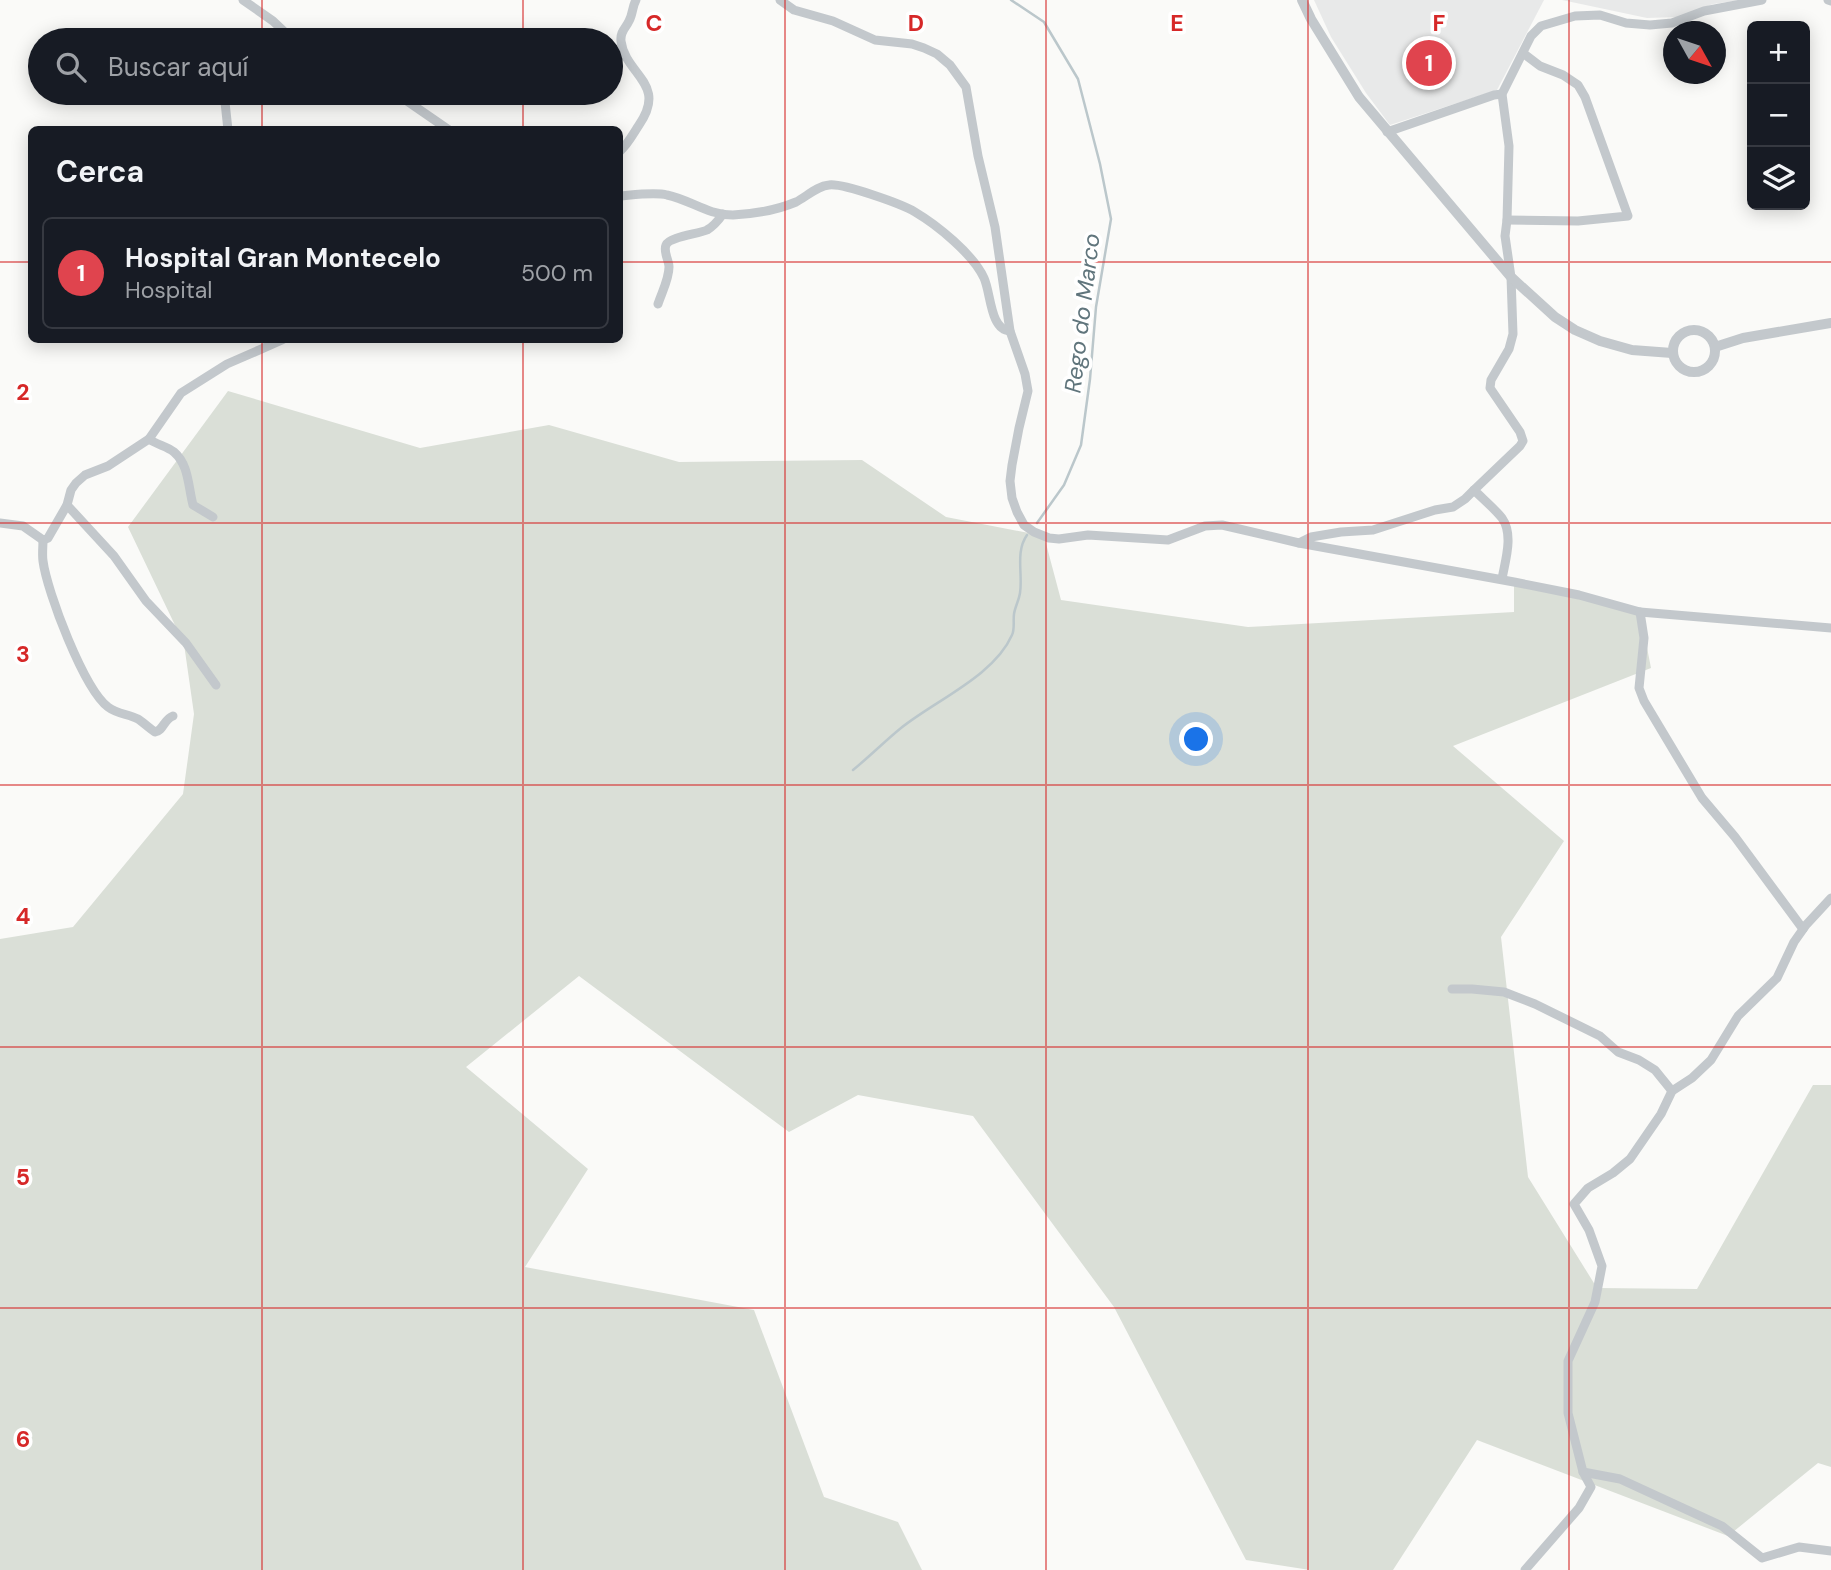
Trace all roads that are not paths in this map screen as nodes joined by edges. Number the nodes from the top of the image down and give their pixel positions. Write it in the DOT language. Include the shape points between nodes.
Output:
graph roads {
  1 [pos="243,0"];
  2 [pos="636,0"];
  3 [pos="780,0"];
  4 [pos="1303,0"];
  5 [pos="1762,0"];
  6 [pos="280,28"];
  7 [pos="623,30"];
  8 [pos="623,46"];
  9 [pos="1523,53"];
  10 [pos="1502,94"];
  11 [pos="225,105"];
  12 [pos="413,105"];
  13 [pos="228,126"];
  14 [pos="443,126"];
  15 [pos="1387,132"];
  16 [pos="623,148"];
  17 [pos="623,196"];
  18 [pos="723,215"];
  19 [pos="1507,220"];
  20 [pos="1511,277"];
  21 [pos="658,304"];
  22 [pos="1831,323"];
  23 [pos="1010,331"];
  24 [pos="275,343"];
  25 [pos="1714,347"];
  26 [pos="1672,353"];
  27 [pos="149,439"];
  28 [pos="1474,490"];
  29 [pos="67,505"];
  30 [pos="213,517"];
  31 [pos="0,523"];
  32 [pos="43,540"];
  33 [pos="1299,543"];
  34 [pos="1502,579"];
  35 [pos="1640,612"];
  36 [pos="1831,628"];
  37 [pos="216,685"];
  38 [pos="173,716"];
  39 [pos="1831,898"];
  40 [pos="1803,929"];
  41 [pos="1452,989"];
  42 [pos="1672,1091"];
  43 [pos="1583,1472"];
  44 [pos="1831,1552"];
  45 [pos="1525,1570"];
  1 -- 6 [label="street"];
  2 -- 7 [label="street"];
  3 -- 23 [label="street" via="794,10 875,40 924,48 959,76 966,87 995,227"];
  4 -- 15 [label="street" via="1359,97"];
  5 -- 9 [label="street" via="1650,25 1600,15 1576,16 1541,26"];
  8 -- 16 [label="street" via="645,84 650,105"];
  9 -- 10 [label="street"];
  9 -- 19 [label="street" via="1578,85 1628,216"];
  10 -- 15 [label="street"];
  10 -- 19 [label="street" via="1509,146"];
  11 -- 13 [label="street"];
  12 -- 14 [label="street"];
  15 -- 20 [label="street"];
  17 -- 18 [label="street" via="667,194"];
  18 -- 21 [label="street" via="708,229 670,240 664,247 668,276"];
  18 -- 23 [label="street" via="780,208 828,185 911,209 982,273 998,327"];
  19 -- 20 [label="street"];
  20 -- 26 [label="street" via="1576,330 1632,351"];
  20 -- 28 [label="street" via="1513,334 1490,388 1523,441"];
  22 -- 25 [label="street"];
  23 -- 33 [label="street" via="1028,391 1010,481 1024,525 1049,538 1088,535 1168,540 1205,526 1222,525"];
  24 -- 27 [label="street" via="227,364 181,393"];
  25 -- 26 [label="street" via="1701,331 1687,331 1676,339"];
  25 -- 26 [label="street" via="1713,361 1696,372 1683,370"];
  27 -- 29 [label="street" via="85,475 71,490"];
  27 -- 30 [label="street" via="172,450 184,463 193,505"];
  28 -- 33 [label="street" via="1453,507 1373,530 1311,537"];
  28 -- 34 [label="street" via="1506,527"];
  29 -- 32 [label="street"];
  29 -- 37 [label="street" via="114,556"];
  31 -- 32 [label="street" via="23,526"];
  32 -- 38 [label="street" via="43,560 59,616 95,691 107,707 136,718 155,732"];
  33 -- 34 [label="street"];
  34 -- 35 [label="street"];
  35 -- 36 [label="street"];
  35 -- 40 [label="street" via="1644,638 1639,688 1644,701 1702,797"];
  39 -- 40 [label="street"];
  40 -- 42 [label="street" via="1777,978 1738,1016 1711,1060"];
  41 -- 42 [label="street" via="1504,992 1535,1004 1655,1070"];
  42 -- 43 [label="street" via="1630,1158 1574,1204 1602,1266 1595,1302 1568,1361 1568,1413"];
  43 -- 44 [label="street" via="1644,1489 1721,1526 1762,1558 1799,1547"];
  43 -- 45 [label="street" via="1591,1487 1579,1508"];
}
